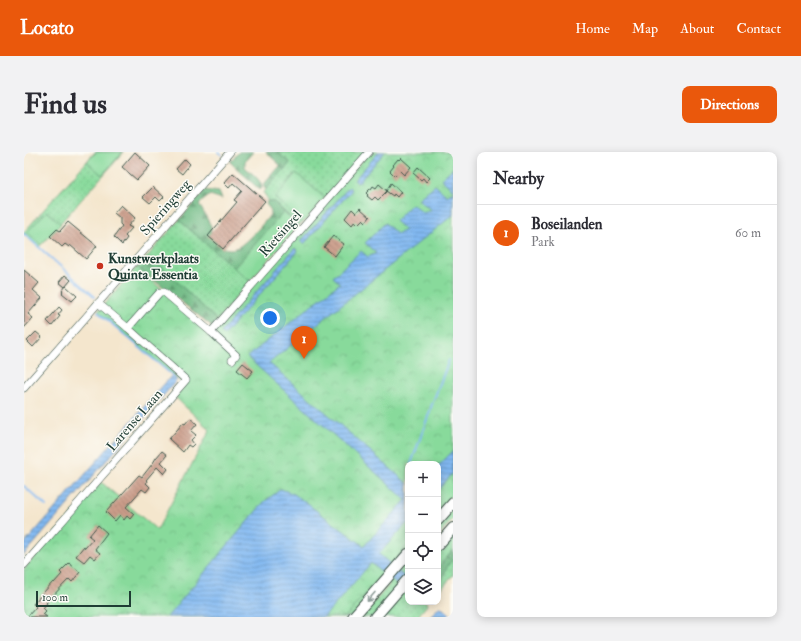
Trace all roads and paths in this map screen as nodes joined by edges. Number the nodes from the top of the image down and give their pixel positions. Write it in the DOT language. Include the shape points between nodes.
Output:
graph roads {
  1 [pos="230,152"];
  2 [pos="369,152"];
  3 [pos="98,303"];
  4 [pos="128,328"];
  5 [pos="211,332"];
  6 [pos="232,360"];
  7 [pos="24,388"];
  8 [pos="453,503"];
  9 [pos="441,517"];
  10 [pos="453,528"];
  11 [pos="441,542"];
  12 [pos="405,558"];
  13 [pos="24,565"];
  14 [pos="405,582"];
  15 [pos="353,617"];
  16 [pos="375,617"];
  1 -- 3 [label="street, Spieringweg"];
  2 -- 5 [label="street, Rietsingel"];
  3 -- 4 [label="street, Larense Laan"];
  3 -- 7 [label="street, Spieringweg"];
  4 -- 5 [label="street" via="160,292 164,292"];
  4 -- 13 [label="street, Larense Laan" via="186,380"];
  5 -- 6 [label="street" via="236,355"];
  8 -- 9 [label="highway"];
  10 -- 11 [label="highway"];
  12 -- 15 [label="highway, one-way"];
  14 -- 16 [label="highway"];
}
